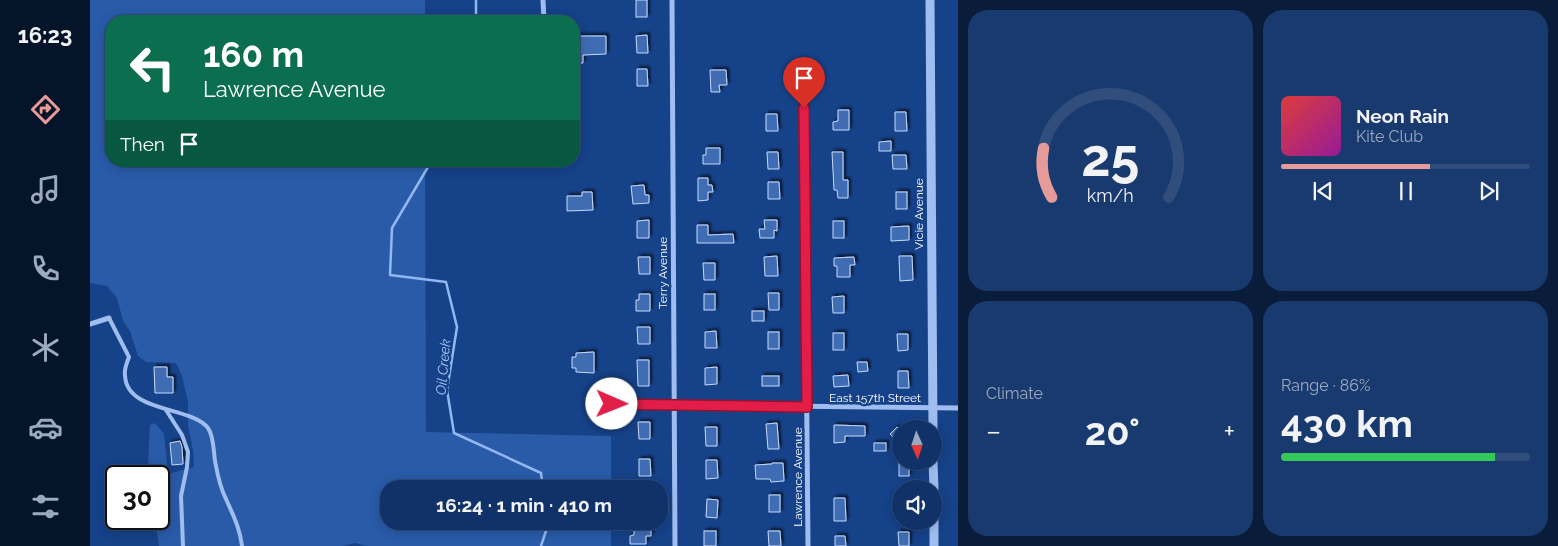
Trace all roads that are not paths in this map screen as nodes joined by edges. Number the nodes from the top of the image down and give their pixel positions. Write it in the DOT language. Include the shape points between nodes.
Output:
graph roads {
  1 [pos="544,0"];
  2 [pos="672,0"];
  3 [pos="930,0"];
  4 [pos="544,15"];
  5 [pos="804,108"];
  6 [pos="109,318"];
  7 [pos="90,324"];
  8 [pos="612,404"];
  9 [pos="674,405"];
  10 [pos="807,407"];
  11 [pos="933,408"];
  12 [pos="958,408"];
  13 [pos="166,410"];
  14 [pos="933,420"];
  15 [pos="934,530"];
  16 [pos="183,546"];
  17 [pos="242,546"];
  18 [pos="675,546"];
  19 [pos="808,546"];
  20 [pos="934,546"];
  1 -- 4 [label="street"];
  2 -- 9 [label="street, Terry Avenue"];
  3 -- 11 [label="street, Vicie Avenue"];
  5 -- 10 [label="street, Lawrence Avenue"];
  6 -- 7 [label="street"];
  6 -- 13 [label="lane" via="129,357 124,374 126,383 134,394"];
  8 -- 9 [label="street, East 157th Street"];
  9 -- 10 [label="street, East 157th Street"];
  9 -- 18 [label="street, Terry Avenue"];
  10 -- 11 [label="street, East 157th Street"];
  10 -- 19 [label="street, Lawrence Avenue"];
  11 -- 12 [label="street, East 157th Street"];
  11 -- 14 [label="street, Vicie Avenue"];
  13 -- 16 [label="lane" via="182,435 188,452 181,496"];
  13 -- 17 [label="lane" via="196,418 208,429 225,498 240,532"];
  15 -- 20 [label="street"];
}
